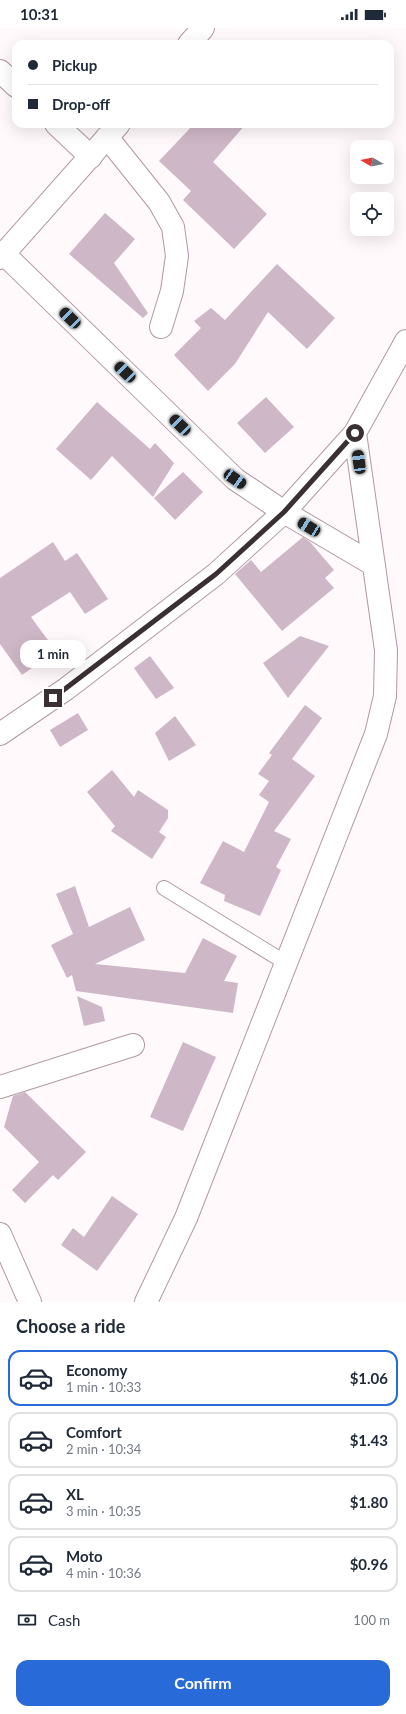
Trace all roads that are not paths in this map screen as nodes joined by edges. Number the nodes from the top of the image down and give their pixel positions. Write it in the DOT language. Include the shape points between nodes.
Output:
graph roads {
  1 [pos="203,28"];
  2 [pos="192,40"];
  3 [pos="0,71"];
  4 [pos="12,82"];
  5 [pos="60,128"];
  6 [pos="113,131"];
  7 [pos="91,157"];
  8 [pos="2,256"];
  9 [pos="161,327"];
  10 [pos="406,341"];
  11 [pos="355,433"];
  12 [pos="284,512"];
  13 [pos="374,565"];
  14 [pos="0,734"];
  15 [pos="164,888"];
  16 [pos="286,963"];
  17 [pos="133,1045"];
  18 [pos="0,1087"];
  19 [pos="0,1234"];
  20 [pos="30,1302"];
  21 [pos="146,1302"];
  1 -- 2 [label="street"];
  3 -- 4 [label="street"];
  5 -- 7 [label="street"];
  6 -- 7 [label="street"];
  6 -- 9 [label="street" via="173,227 177,256 172,291"];
  7 -- 8 [label="street"];
  8 -- 12 [label="street" via="235,479"];
  10 -- 11 [label="street"];
  11 -- 12 [label="street"];
  11 -- 13 [label="street"];
  12 -- 13 [label="street"];
  12 -- 14 [label="street" via="216,574 66,689"];
  13 -- 16 [label="street" via="386,650 385,696 376,734"];
  15 -- 16 [label="lane"];
  16 -- 21 [label="street" via="186,1218"];
  17 -- 18 [label="street"];
  19 -- 20 [label="street"];
}
